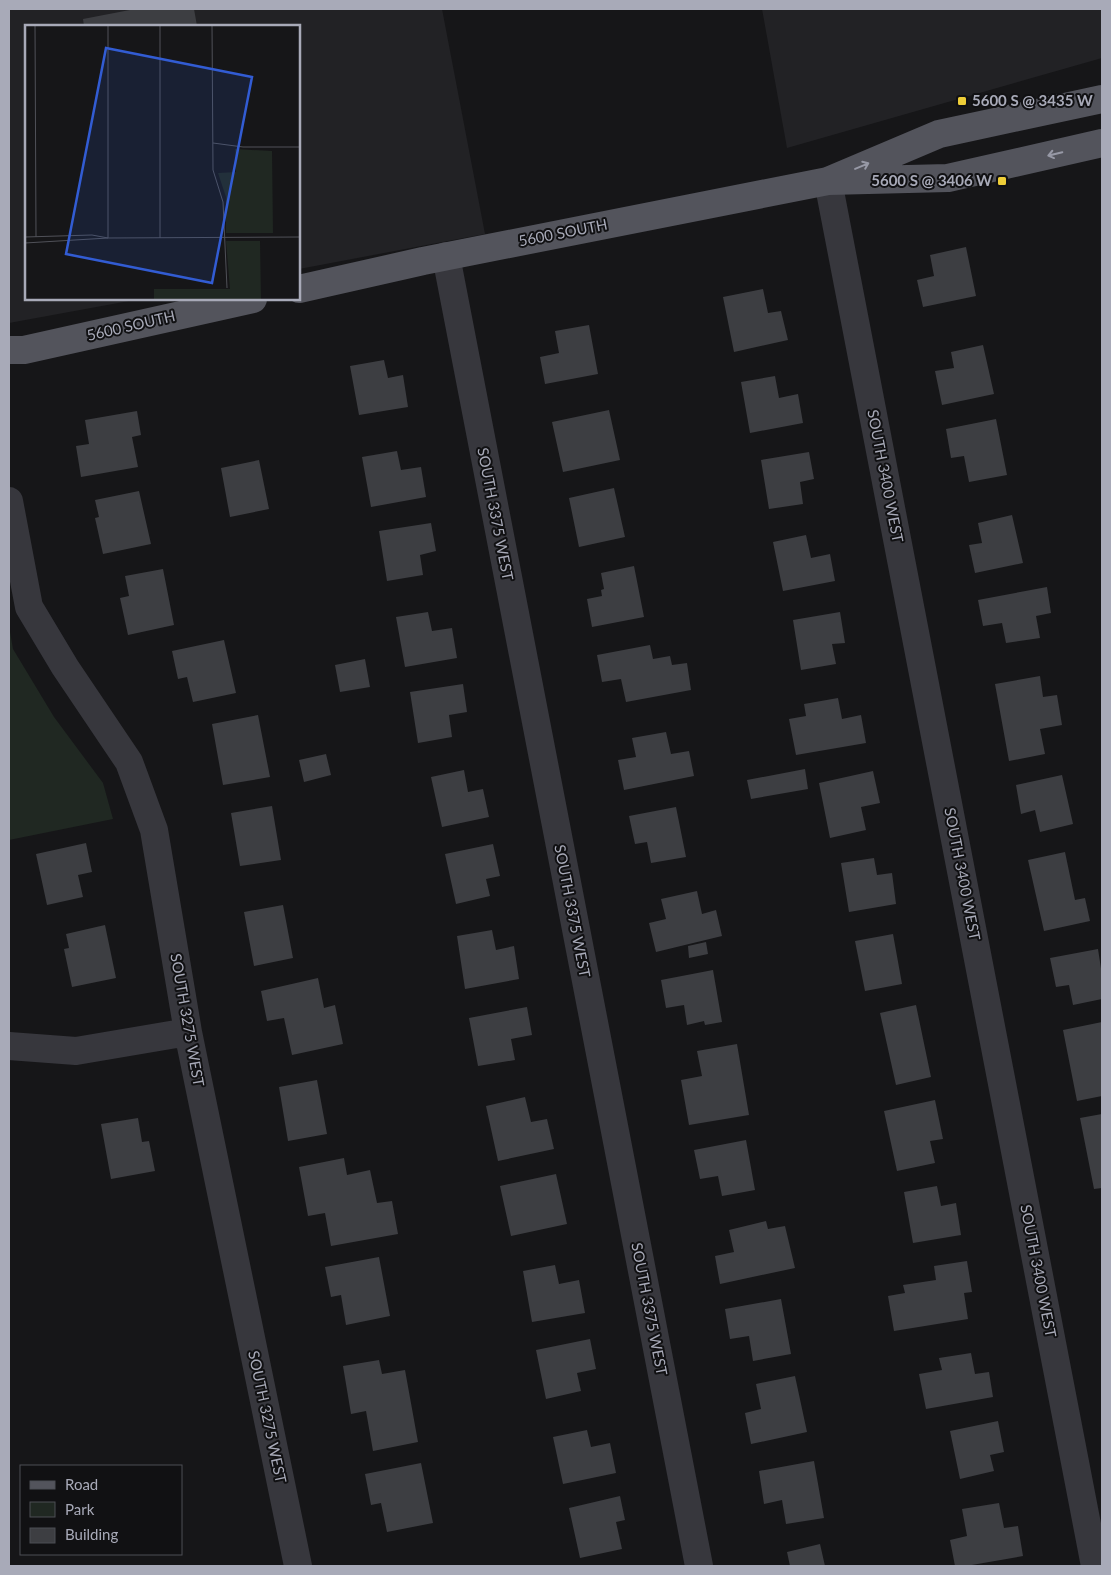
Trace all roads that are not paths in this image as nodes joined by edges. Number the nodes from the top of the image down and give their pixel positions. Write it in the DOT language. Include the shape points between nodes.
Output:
graph roads {
  1 [pos="1102,99"];
  2 [pos="1102,143"];
  3 [pos="828,181"];
  4 [pos="446,256"];
  5 [pos="300,289"];
  6 [pos="249,300"];
  7 [pos="9,350"];
  8 [pos="9,502"];
  9 [pos="188,1032"];
  10 [pos="9,1046"];
  11 [pos="298,1566"];
  12 [pos="699,1566"];
  13 [pos="1095,1566"];
  3 -- 1 [label="main road, 5600 SOUTH, one-way" via="939,134"];
  2 -- 3 [label="main road, 5600 SOUTH, one-way" via="948,178"];
  3 -- 4 [label="main road, 5600 SOUTH"];
  3 -- 13 [label="street, SOUTH 3400 WEST"];
  4 -- 5 [label="main road, 5600 SOUTH"];
  4 -- 12 [label="street, SOUTH 3375 WEST"];
  6 -- 7 [label="main road, 5600 SOUTH" via="24,350"];
  8 -- 9 [label="street, SOUTH 3275 WEST" via="29,607 129,762 154,830"];
  9 -- 10 [label="street" via="76,1051"];
  9 -- 11 [label="street, SOUTH 3275 WEST"];
}
